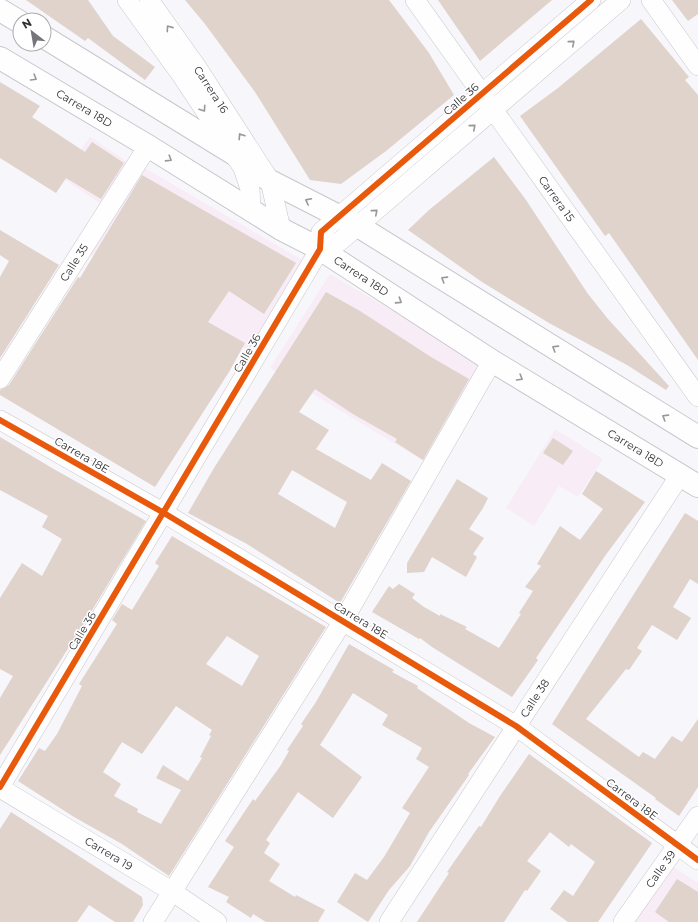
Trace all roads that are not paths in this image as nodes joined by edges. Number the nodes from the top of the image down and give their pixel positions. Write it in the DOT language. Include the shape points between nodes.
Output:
graph roads {
  1 [pos="127,0"];
  2 [pos="149,0"];
  3 [pos="415,0"];
  4 [pos="591,0"];
  5 [pos="621,0"];
  6 [pos="650,0"];
  7 [pos="0,10"];
  8 [pos="12,17"];
  9 [pos="52,42"];
  10 [pos="0,58"];
  11 [pos="698,66"];
  12 [pos="482,94"];
  13 [pos="493,110"];
  14 [pos="148,146"];
  15 [pos="234,154"];
  16 [pos="270,181"];
  17 [pos="251,210"];
  18 [pos="349,221"];
  19 [pos="281,229"];
  20 [pos="320,249"];
  21 [pos="492,361"];
  22 [pos="0,379"];
  23 [pos="698,397"];
  24 [pos="0,420"];
  25 [pos="698,438"];
  26 [pos="689,480"];
  27 [pos="164,513"];
  28 [pos="343,621"];
  29 [pos="516,726"];
  30 [pos="0,787"];
  31 [pos="698,816"];
  32 [pos="678,846"];
  33 [pos="698,860"];
  34 [pos="173,892"];
  35 [pos="153,922"];
  36 [pos="217,922"];
  37 [pos="389,922"];
  38 [pos="623,922"];
  1 -- 15 [label="street, Carrera 16, one-way"];
  16 -- 2 [label="street, Carrera 16, one-way" via="196,66"];
  3 -- 12 [label="street, Carrera 15"];
  4 -- 12 [label="street, Calle 36"];
  13 -- 5 [label="street, Calle 36, one-way"];
  6 -- 11 [label="street"];
  7 -- 8 [label="main road"];
  9 -- 15 [label="main road"];
  10 -- 14 [label="main road, Carrera 18D, one-way"];
  12 -- 13 [label="street, Carrera 15"];
  12 -- 18 [label="street, Calle 36"];
  18 -- 13 [label="street, Calle 36, one-way"];
  13 -- 23 [label="street, Carrera 15"];
  14 -- 17 [label="main road, Carrera 18D, one-way"];
  14 -- 22 [label="street, Calle 35"];
  15 -- 16 [label="main road"];
  15 -- 17 [label="street, Carrera 16" via="243,168 250,189"];
  18 -- 16 [label="main road, one-way"];
  16 -- 19 [label="street, Carrera 16"];
  17 -- 19 [label="main road, Carrera 18D"];
  18 -- 20 [label="street, Calle 36" via="339,242"];
  25 -- 18 [label="main road, one-way"];
  19 -- 20 [label="main road, Carrera 18D"];
  20 -- 21 [label="main road, Carrera 18D, one-way"];
  20 -- 27 [label="street, Calle 36"];
  21 -- 26 [label="main road, Carrera 18D, one-way"];
  21 -- 28 [label="street"];
  24 -- 27 [label="street, Carrera 18E"];
  26 -- 29 [label="street, Calle 38"];
  27 -- 28 [label="street, Carrera 18E"];
  27 -- 30 [label="street, Calle 36"];
  28 -- 29 [label="street, Carrera 18E"];
  28 -- 34 [label="street"];
  29 -- 32 [label="street, Carrera 18E"];
  29 -- 37 [label="street, Calle 38"];
  30 -- 34 [label="street, Carrera 19"];
  31 -- 32 [label="street, Calle 39"];
  32 -- 33 [label="street, Carrera 18E"];
  32 -- 38 [label="street, Calle 39"];
  34 -- 35 [label="street"];
  34 -- 36 [label="street, Carrera 19"];
}
